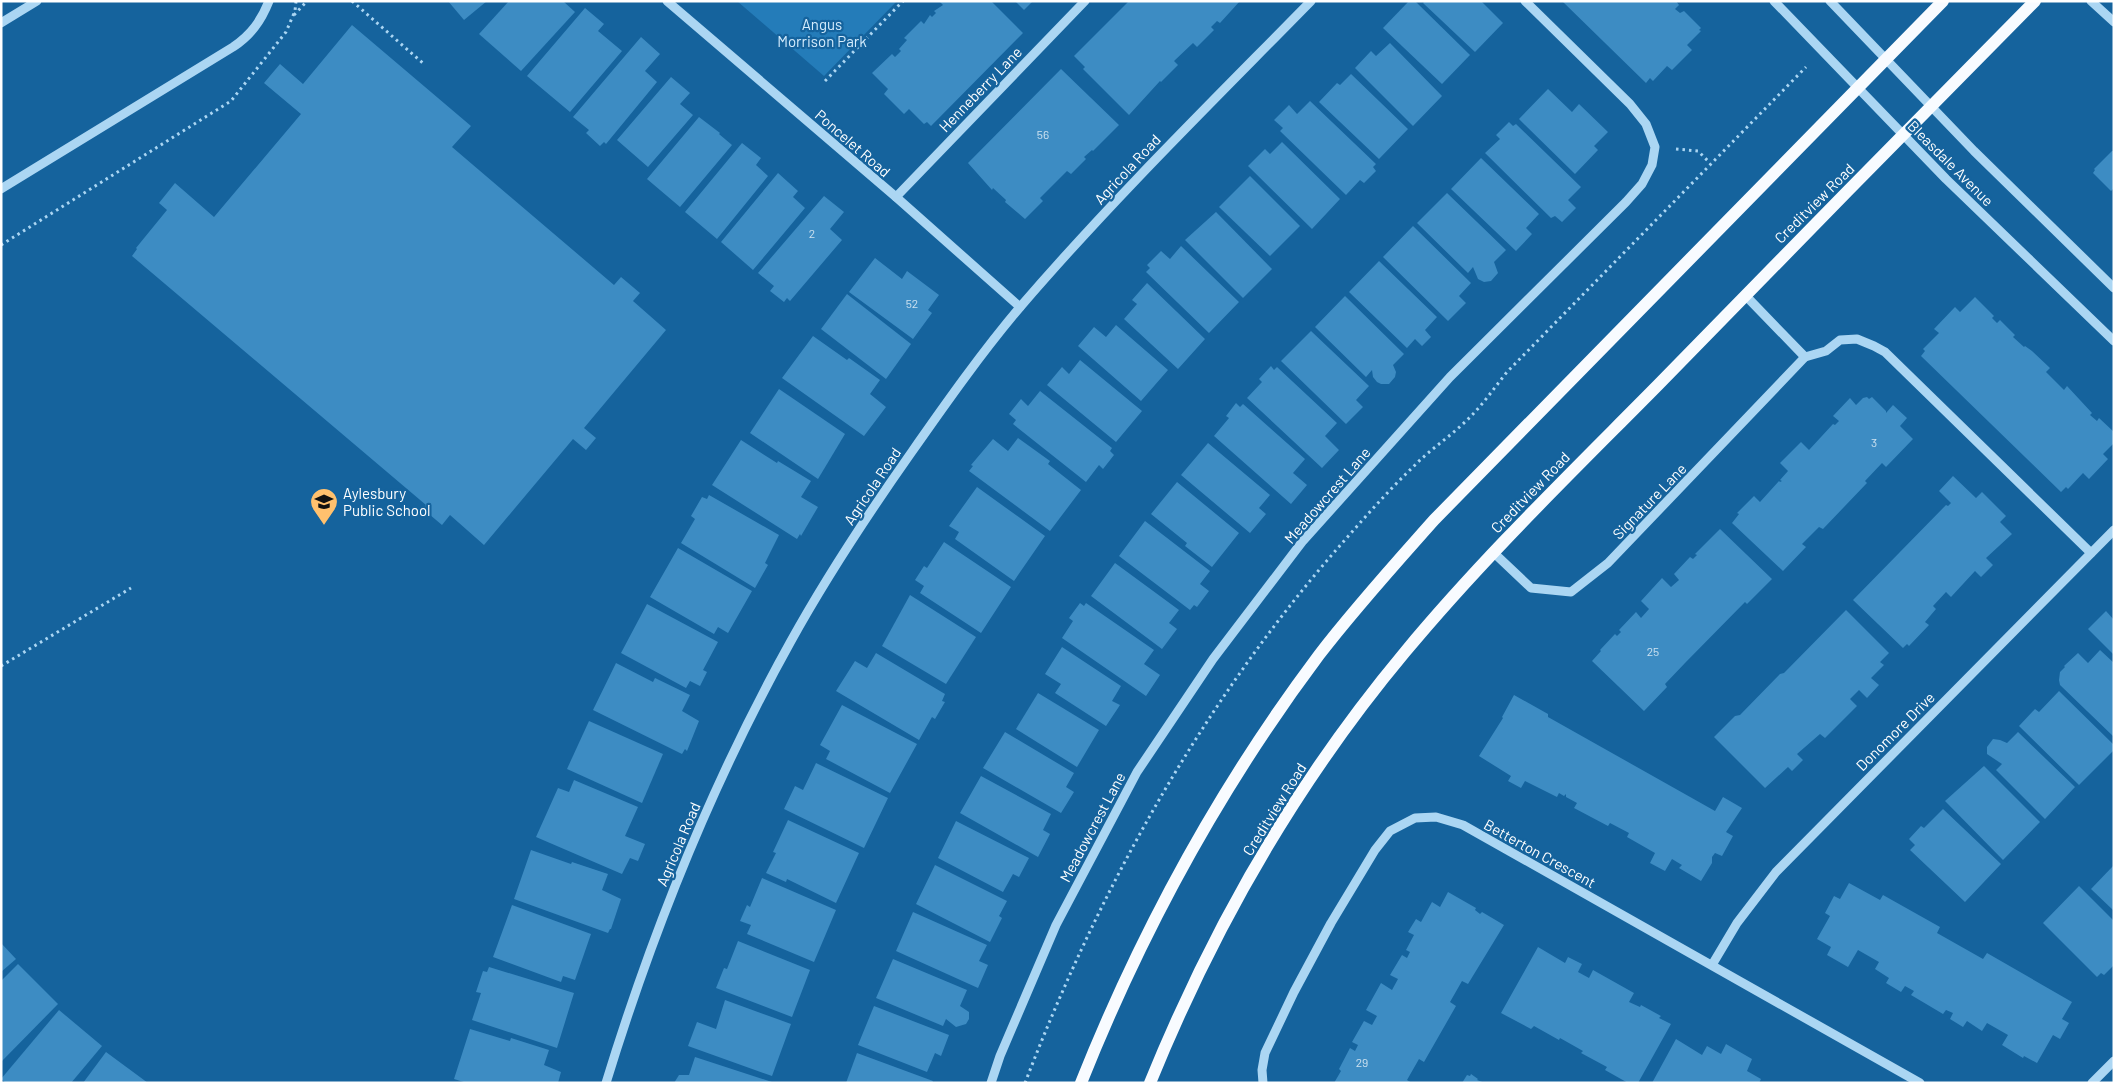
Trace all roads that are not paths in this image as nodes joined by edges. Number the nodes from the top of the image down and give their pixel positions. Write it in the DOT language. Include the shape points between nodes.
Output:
graph roads {
  1 [pos="37,1"];
  2 [pos="269,1"];
  3 [pos="666,1"];
  4 [pos="1085,1"];
  5 [pos="1311,1"];
  6 [pos="1525,1"];
  7 [pos="1774,1"];
  8 [pos="1830,1"];
  9 [pos="1943,1"];
  10 [pos="2035,1"];
  11 [pos="2091,1"];
  12 [pos="2114,22"];
  13 [pos="1,23"];
  14 [pos="1886,59"];
  15 [pos="1858,88"];
  16 [pos="1932,107"];
  17 [pos="1904,135"];
  18 [pos="1,189"];
  19 [pos="896,197"];
  20 [pos="2114,288"];
  21 [pos="1745,295"];
  22 [pos="1020,307"];
  23 [pos="2114,341"];
  24 [pos="1805,357"];
  25 [pos="2114,530"];
  26 [pos="1494,553"];
  27 [pos="2091,553"];
  28 [pos="1712,965"];
  29 [pos="2114,1061"];
  30 [pos="606,1083"];
  31 [pos="991,1083"];
  32 [pos="1081,1083"];
  33 [pos="1150,1083"];
  34 [pos="1263,1083"];
  35 [pos="1920,1083"];
  36 [pos="2092,1083"];
  1 -- 13 [label="street"];
  2 -- 18 [label="street" via="262,18 247,37 233,47"];
  3 -- 19 [label="street, Poncelet Road"];
  4 -- 19 [label="street, Henneberry Lane"];
  5 -- 22 [label="street, Agricola Road" via="1131,183"];
  6 -- 31 [label="street, Meadowcrest Lane" via="1630,104 1646,124 1655,147 1652,165 1637,190 1437,392 1302,542 1212,659 1137,772 1056,925"];
  7 -- 15 [label="street, Bleasdale Avenue"];
  8 -- 14 [label="street, Bleasdale Avenue"];
  9 -- 14 [label="main road"];
  10 -- 16 [label="main road, Creditview Road"];
  11 -- 12 [label="street"];
  14 -- 15 [label="main road"];
  14 -- 16 [label="street, Bleasdale Avenue"];
  15 -- 17 [label="street, Bleasdale Avenue"];
  15 -- 32 [label="main road" via="1434,520 1320,653 1238,772 1193,845 1124,980"];
  16 -- 17 [label="main road, Creditview Road"];
  16 -- 20 [label="street, Bleasdale Avenue"];
  17 -- 21 [label="main road, Creditview Road"];
  17 -- 23 [label="street, Bleasdale Avenue"];
  19 -- 22 [label="street, Poncelet Road"];
  21 -- 24 [label="street"];
  21 -- 26 [label="main road, Creditview Road"];
  22 -- 30 [label="street, Agricola Road" via="884,491 791,642 714,795 683,865 654,937"];
  24 -- 26 [label="street, Signature Lane" via="1608,563 1571,592 1531,588"];
  24 -- 27 [label="street, Signature Lane" via="1826,351 1840,340 1857,339 1884,352"];
  25 -- 27 [label="street, Donomore Drive"];
  26 -- 33 [label="main road, Creditview Road" via="1404,652 1311,779 1240,894 1195,981"];
  27 -- 28 [label="street, Donomore Drive" via="1776,872 1737,922"];
  28 -- 34 [label="street, Betterton Crescent" via="1463,825 1436,817 1415,818 1390,831 1330,923 1265,1053"];
  28 -- 35 [label="street, Betterton Crescent"];
  29 -- 36 [label="street"];
}
